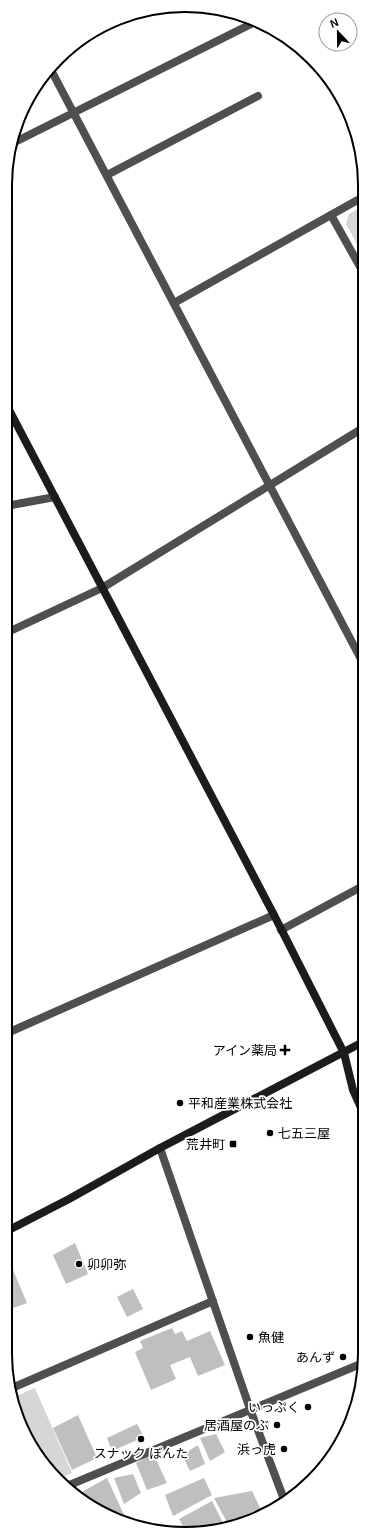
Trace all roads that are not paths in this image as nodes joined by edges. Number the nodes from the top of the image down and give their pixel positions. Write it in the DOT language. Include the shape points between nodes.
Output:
graph roads {
  1 [pos="250,25"];
  2 [pos="53,74"];
  3 [pos="258,96"];
  4 [pos="74,114"];
  5 [pos="18,141"];
  6 [pos="107,175"];
  7 [pos="358,200"];
  8 [pos="331,215"];
  9 [pos="358,262"];
  10 [pos="174,303"];
  11 [pos="12,415"];
  12 [pos="358,432"];
  13 [pos="270,485"];
  14 [pos="55,497"];
  15 [pos="12,505"];
  16 [pos="102,588"];
  17 [pos="12,630"];
  18 [pos="358,651"];
  19 [pos="358,889"];
  20 [pos="274,915"];
  21 [pos="281,930"];
  22 [pos="12,1031"];
  23 [pos="358,1045"];
  24 [pos="344,1053"];
  25 [pos="358,1101"];
  26 [pos="160,1148"];
  27 [pos="12,1228"];
  28 [pos="213,1301"];
  29 [pos="358,1365"];
  30 [pos="15,1387"];
  31 [pos="250,1409"];
  32 [pos="71,1484"];
  33 [pos="283,1496"];
  1 -- 4 [label="street"];
  2 -- 4 [label="street"];
  3 -- 6 [label="street"];
  4 -- 5 [label="street"];
  4 -- 6 [label="street"];
  6 -- 10 [label="street"];
  7 -- 8 [label="street"];
  8 -- 9 [label="street"];
  8 -- 10 [label="street"];
  10 -- 13 [label="street"];
  11 -- 14 [label="street"];
  12 -- 13 [label="street"];
  13 -- 16 [label="street"];
  13 -- 18 [label="street"];
  14 -- 15 [label="street"];
  14 -- 16 [label="street"];
  16 -- 17 [label="street"];
  16 -- 20 [label="street"];
  19 -- 21 [label="street"];
  20 -- 21 [label="street"];
  20 -- 22 [label="street"];
  21 -- 24 [label="street"];
  23 -- 24 [label="street"];
  24 -- 25 [label="street"];
  24 -- 26 [label="street"];
  26 -- 27 [label="street"];
  26 -- 28 [label="street"];
  28 -- 30 [label="street"];
  28 -- 31 [label="street"];
  29 -- 31 [label="street"];
  31 -- 32 [label="street"];
  31 -- 33 [label="street"];
}
